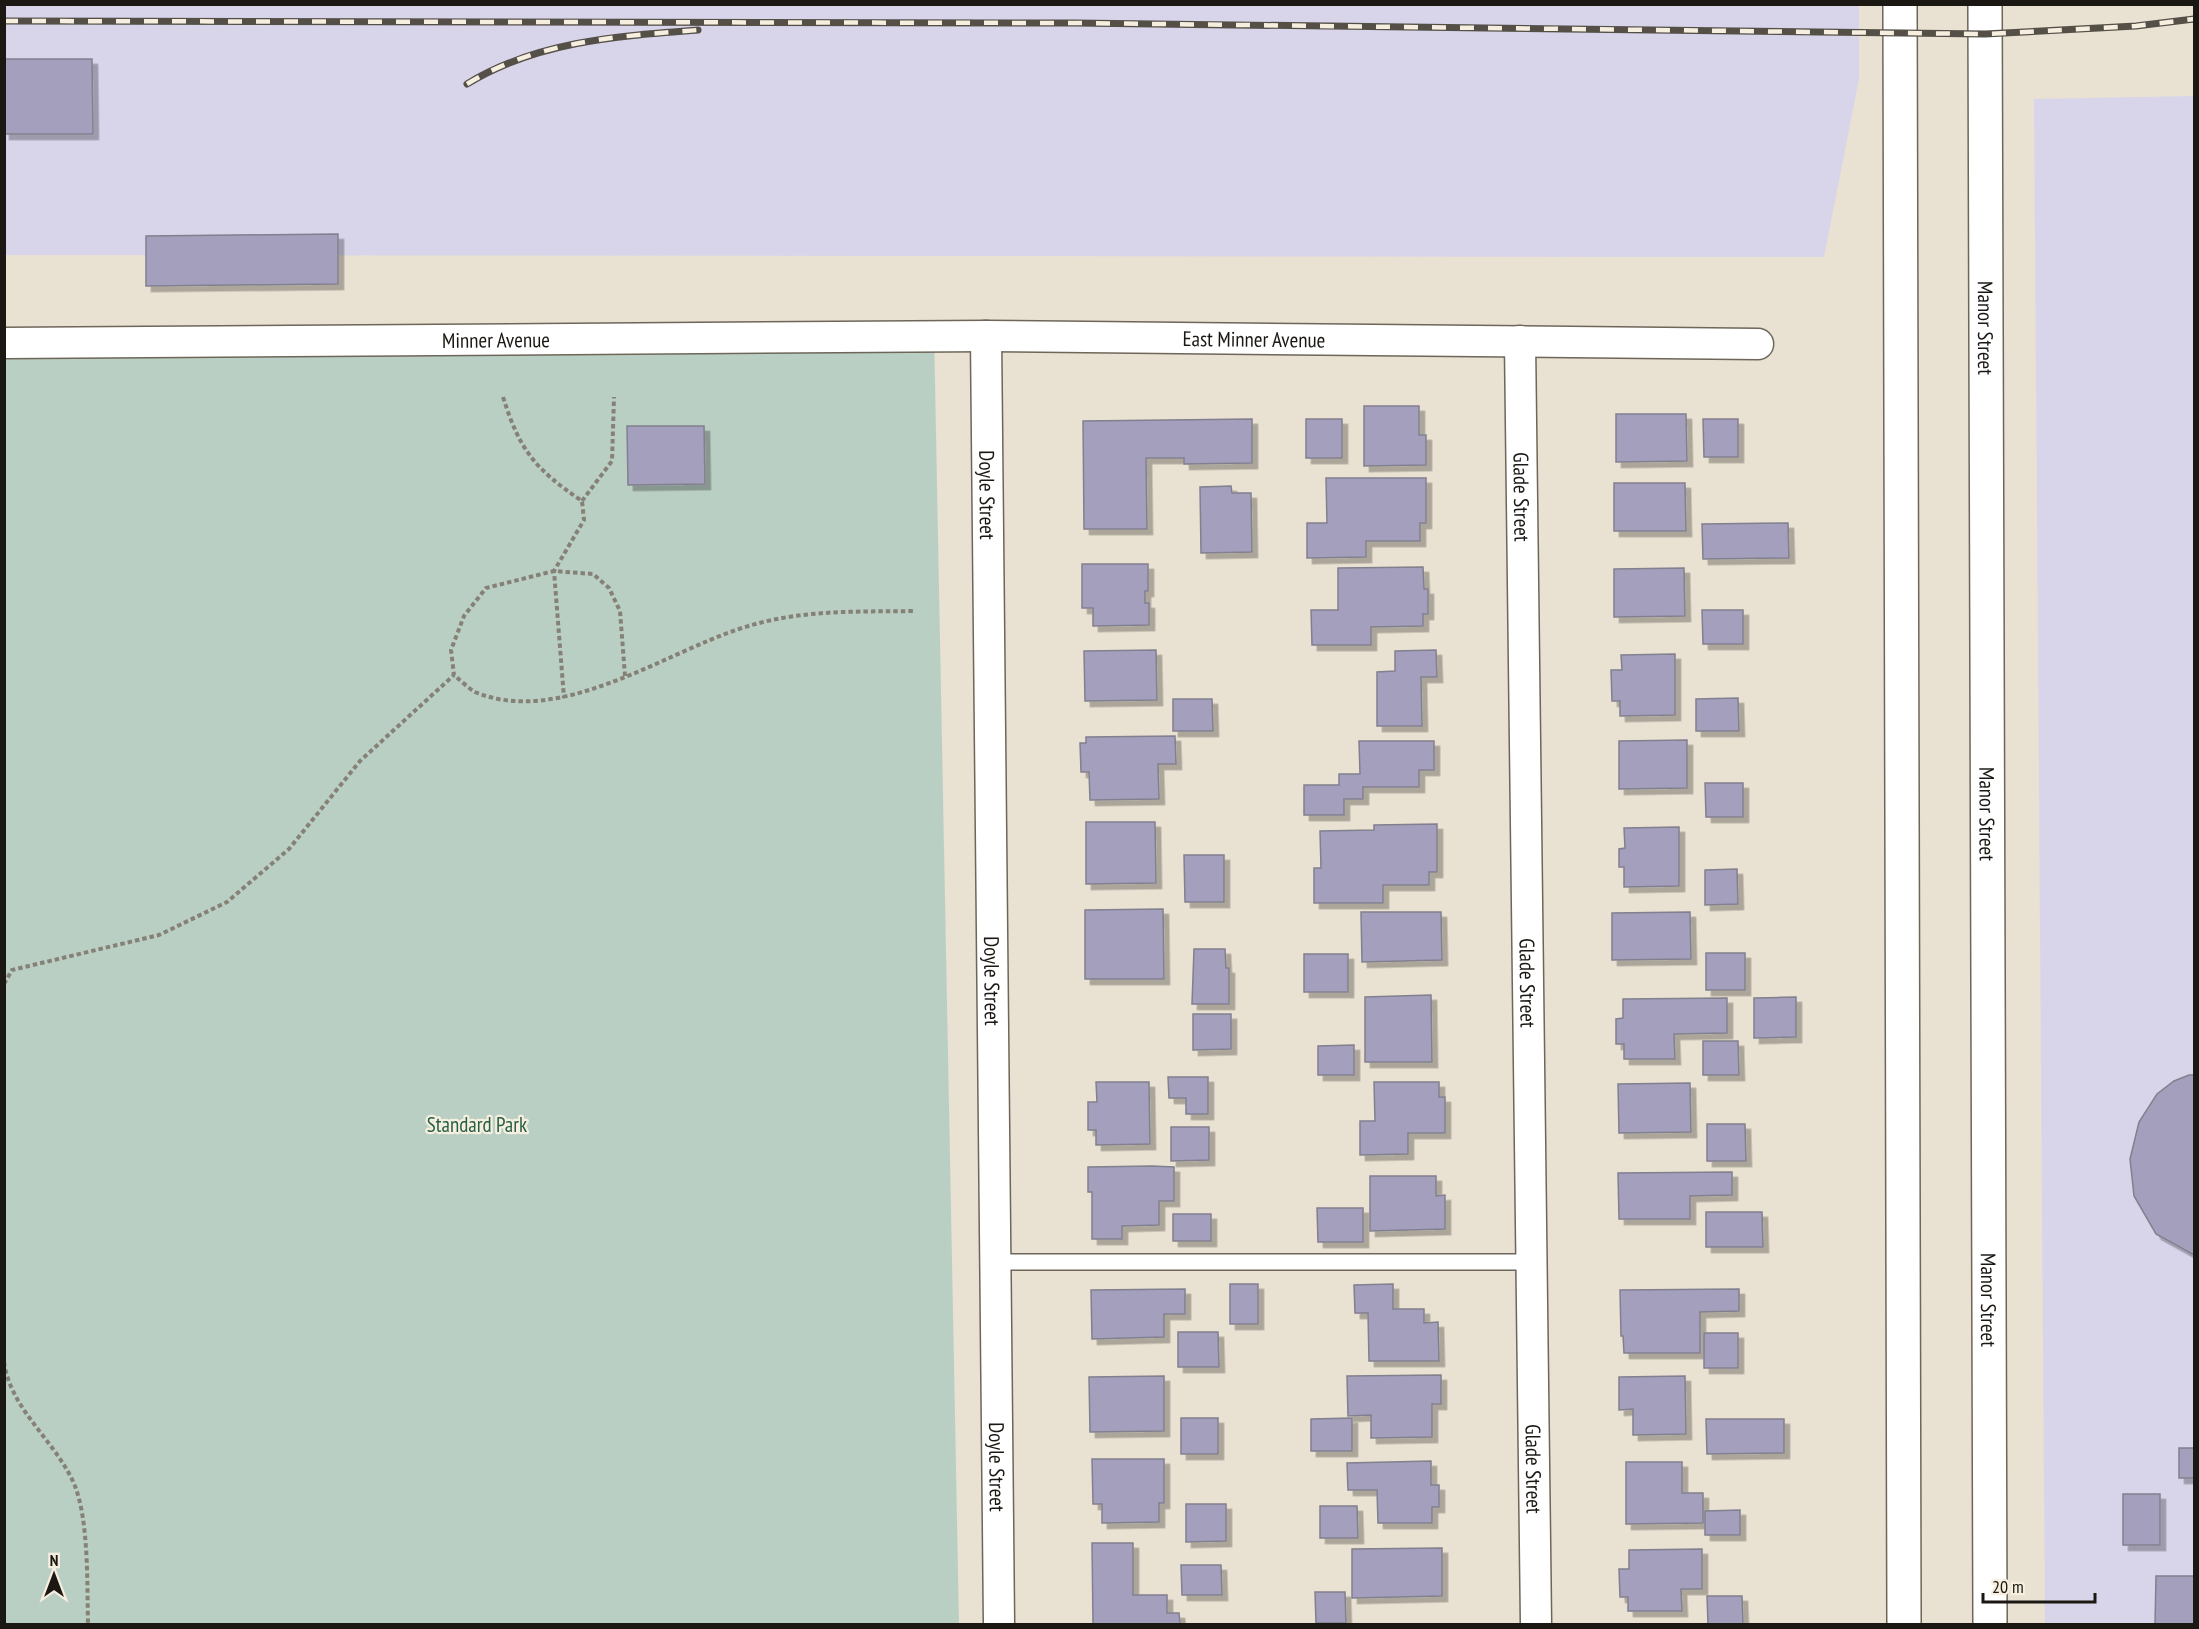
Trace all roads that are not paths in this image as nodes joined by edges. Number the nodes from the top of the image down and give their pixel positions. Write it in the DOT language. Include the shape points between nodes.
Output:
graph roads {
  1 [pos="1900,4"];
  2 [pos="1985,4"];
  3 [pos="986,336"];
  4 [pos="1520,341"];
  5 [pos="4,343"];
  6 [pos="1758,344"];
  7 [pos="996,1262"];
  8 [pos="1532,1262"];
  9 [pos="999,1624"];
  10 [pos="1536,1624"];
  11 [pos="1904,1624"];
  12 [pos="1990,1624"];
  1 -- 11 [label="main road"];
  2 -- 12 [label="main road, Manor Street"];
  3 -- 4 [label="street, East Minner Avenue"];
  3 -- 5 [label="street, Minner Avenue"];
  3 -- 7 [label="street, Doyle Street"];
  4 -- 6 [label="street, East Minner Avenue"];
  4 -- 8 [label="street, Glade Street"];
  7 -- 8 [label="lane"];
  7 -- 9 [label="street, Doyle Street"];
  8 -- 10 [label="street, Glade Street"];
}
